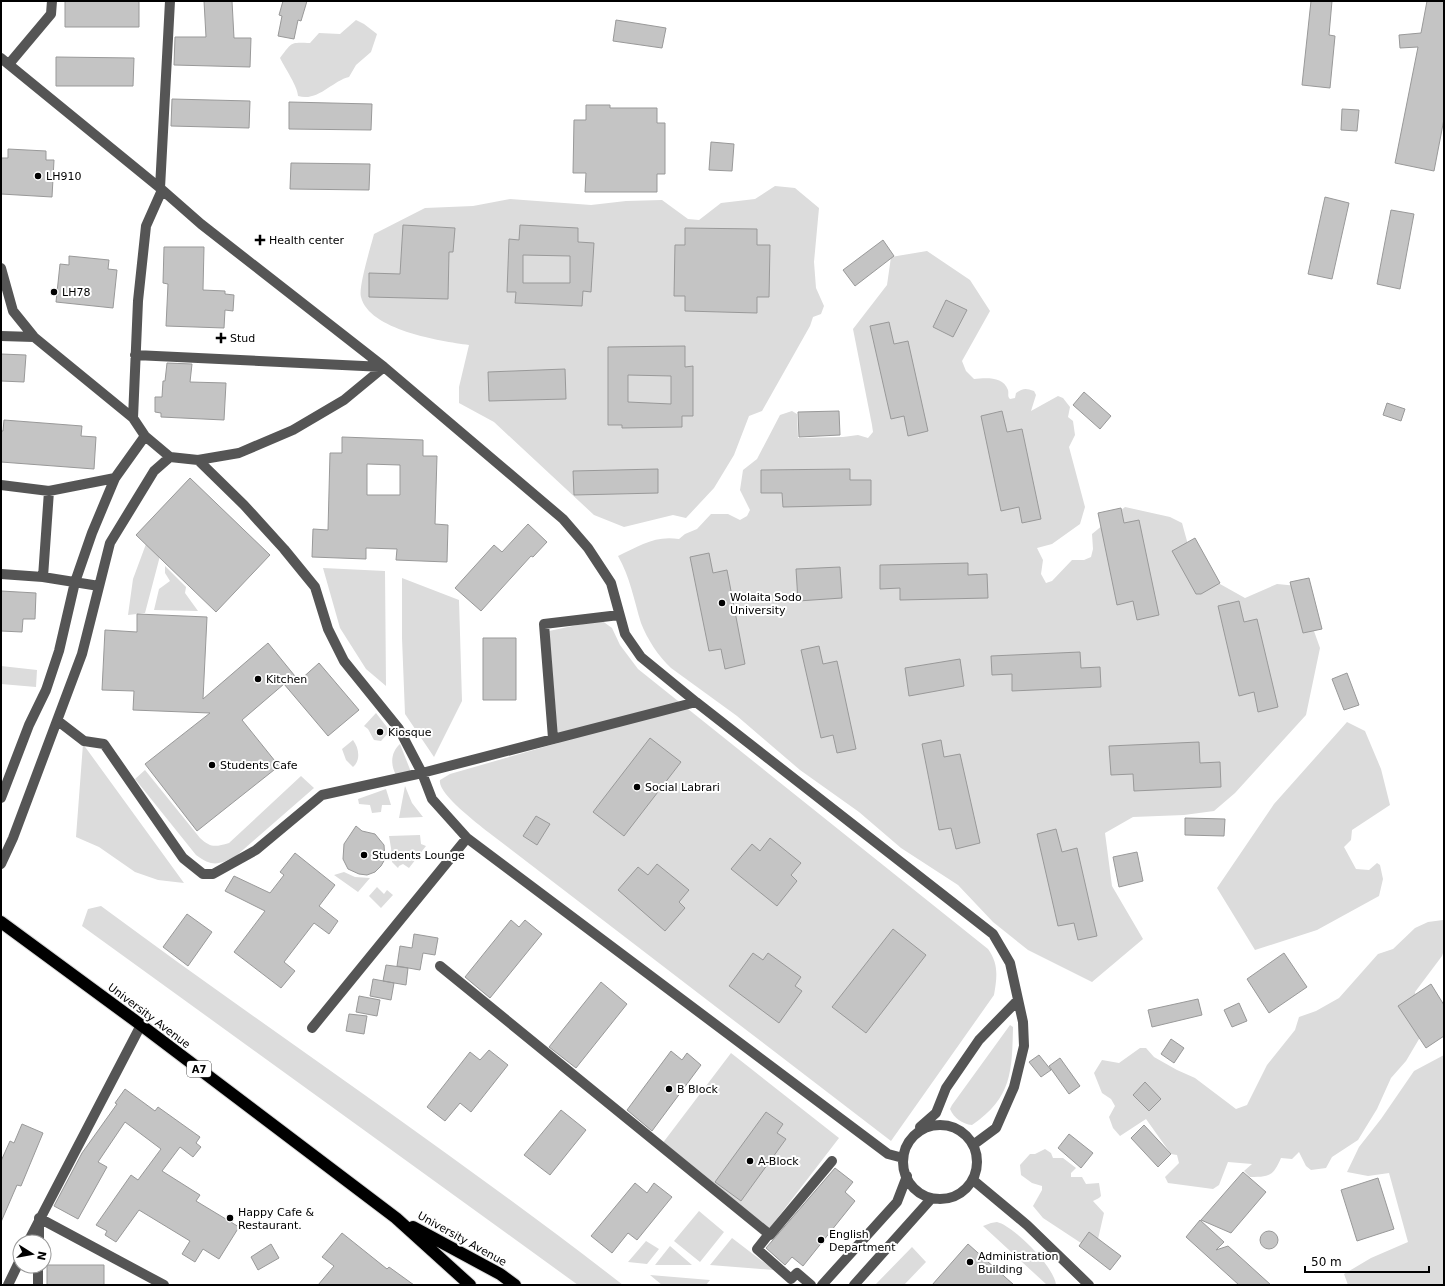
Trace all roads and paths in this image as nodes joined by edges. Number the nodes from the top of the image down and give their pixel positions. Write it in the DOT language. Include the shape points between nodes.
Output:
graph roads {
  1 [pos="52,1"];
  2 [pos="170,1"];
  3 [pos="5,61"];
  4 [pos="161,189"];
  5 [pos="1,268"];
  6 [pos="1,336"];
  7 [pos="34,337"];
  8 [pos="135,354"];
  9 [pos="384,367"];
  10 [pos="133,418"];
  11 [pos="145,436"];
  12 [pos="170,457"];
  13 [pos="198,460"];
  14 [pos="116,478"];
  15 [pos="1,485"];
  16 [pos="49,492"];
  17 [pos="1,574"];
  18 [pos="43,577"];
  19 [pos="76,582"];
  20 [pos="99,586"];
  21 [pos="619,615"];
  22 [pos="696,702"];
  23 [pos="58,721"];
  24 [pos="553,738"];
  25 [pos="422,773"];
  26 [pos="1,798"];
  27 [pos="467,838"];
  28 [pos="1,864"];
  29 [pos="1,922"];
  30 [pos="440,966"];
  31 [pos="1018,1000"];
  32 [pos="141,1025"];
  33 [pos="312,1028"];
  34 [pos="914,1134"];
  35 [pos="973,1145"];
  36 [pos="904,1158"];
  37 [pos="832,1161"];
  38 [pos="907,1176"];
  39 [pos="973,1180"];
  40 [pos="932,1199"];
  41 [pos="39,1218"];
  42 [pos="396,1218"];
  43 [pos="32,1234"];
  44 [pos="39,1234"];
  45 [pos="769,1234"];
  46 [pos="13,1274"];
  47 [pos="38,1274"];
  48 [pos="8,1285"];
  49 [pos="38,1285"];
  50 [pos="164,1285"];
  51 [pos="470,1285"];
  52 [pos="515,1285"];
  53 [pos="811,1285"];
  54 [pos="822,1285"];
  55 [pos="854,1285"];
  56 [pos="1089,1285"];
  1 -- 3 [label="street" via="51,14"];
  2 -- 4 [label="street"];
  3 -- 4 [label="street"];
  4 -- 8 [label="street" via="146,226"];
  4 -- 9 [label="street" via="201,224"];
  5 -- 7 [label="street" via="13,311"];
  6 -- 7 [label="street"];
  7 -- 10 [label="street"];
  8 -- 9 [label="street"];
  8 -- 10 [label="street"];
  9 -- 13 [label="street" via="344,400 294,430 239,454"];
  9 -- 21 [label="street" via="563,519 588,548 611,583"];
  10 -- 11 [label="street"];
  11 -- 12 [label="street"];
  11 -- 14 [label="street"];
  12 -- 13 [label="street"];
  12 -- 20 [label="street" via="154,470 110,543"];
  13 -- 25 [label="street" via="259,521 315,587 328,629 344,661 399,729"];
  14 -- 16 [label="street"];
  14 -- 19 [label="street" via="92,533"];
  15 -- 16 [label="street"];
  16 -- 18 [label="street"];
  17 -- 18 [label="street"];
  18 -- 19 [label="street"];
  19 -- 20 [label="street"];
  19 -- 26 [label="street" via="59,651 46,690 29,725"];
  20 -- 23 [label="street" via="82,654"];
  21 -- 22 [label="street" via="625,634 641,657"];
  21 -- 24 [label="street" via="544,624"];
  22 -- 24 [label="street"];
  22 -- 31 [label="street" via="993,934 1010,963"];
  23 -- 25 [label="street" via="84,741 104,744 183,858 203,874 213,874 256,850 322,796"];
  23 -- 28 [label="street"];
  24 -- 25 [label="street"];
  25 -- 27 [label="street" via="432,799"];
  27 -- 33 [label="street"];
  27 -- 36 [label="street" via="888,1154"];
  29 -- 32 [label="highway, University Avenue / A7"];
  30 -- 45 [label="street"];
  31 -- 34 [label="street" via="979,1040 946,1088 936,1113"];
  31 -- 35 [label="street" via="1023,1022 1024,1046 1014,1087 996,1128"];
  32 -- 41 [label="street"];
  32 -- 42 [label="highway, University Avenue / A7"];
  34 -- 35 [label="street" via="931,1126 949,1126 961,1132"];
  34 -- 36 [label="street" via="905,1150"];
  35 -- 39 [label="street" via="977,1162"];
  36 -- 38 [label="street"];
  37 -- 45 [label="street" via="770,1236"];
  38 -- 40 [label="street" via="919,1191"];
  38 -- 54 [label="street" via="897,1202"];
  39 -- 40 [label="street" via="959,1195 948,1199"];
  39 -- 56 [label="street" via="1027,1225"];
  40 -- 55 [label="street"];
  41 -- 43 [label="street"];
  41 -- 44 [label="street"];
  41 -- 50 [label="street"];
  42 -- 51 [label="highway, University Avenue / A7"];
  42 -- 52 [label="highway, University Avenue / A7" via="500,1274"];
  45 -- 53 [label="street" via="757,1249 791,1279 797,1273"];
  46 -- 48 [label="street"];
  47 -- 49 [label="street"];
}
